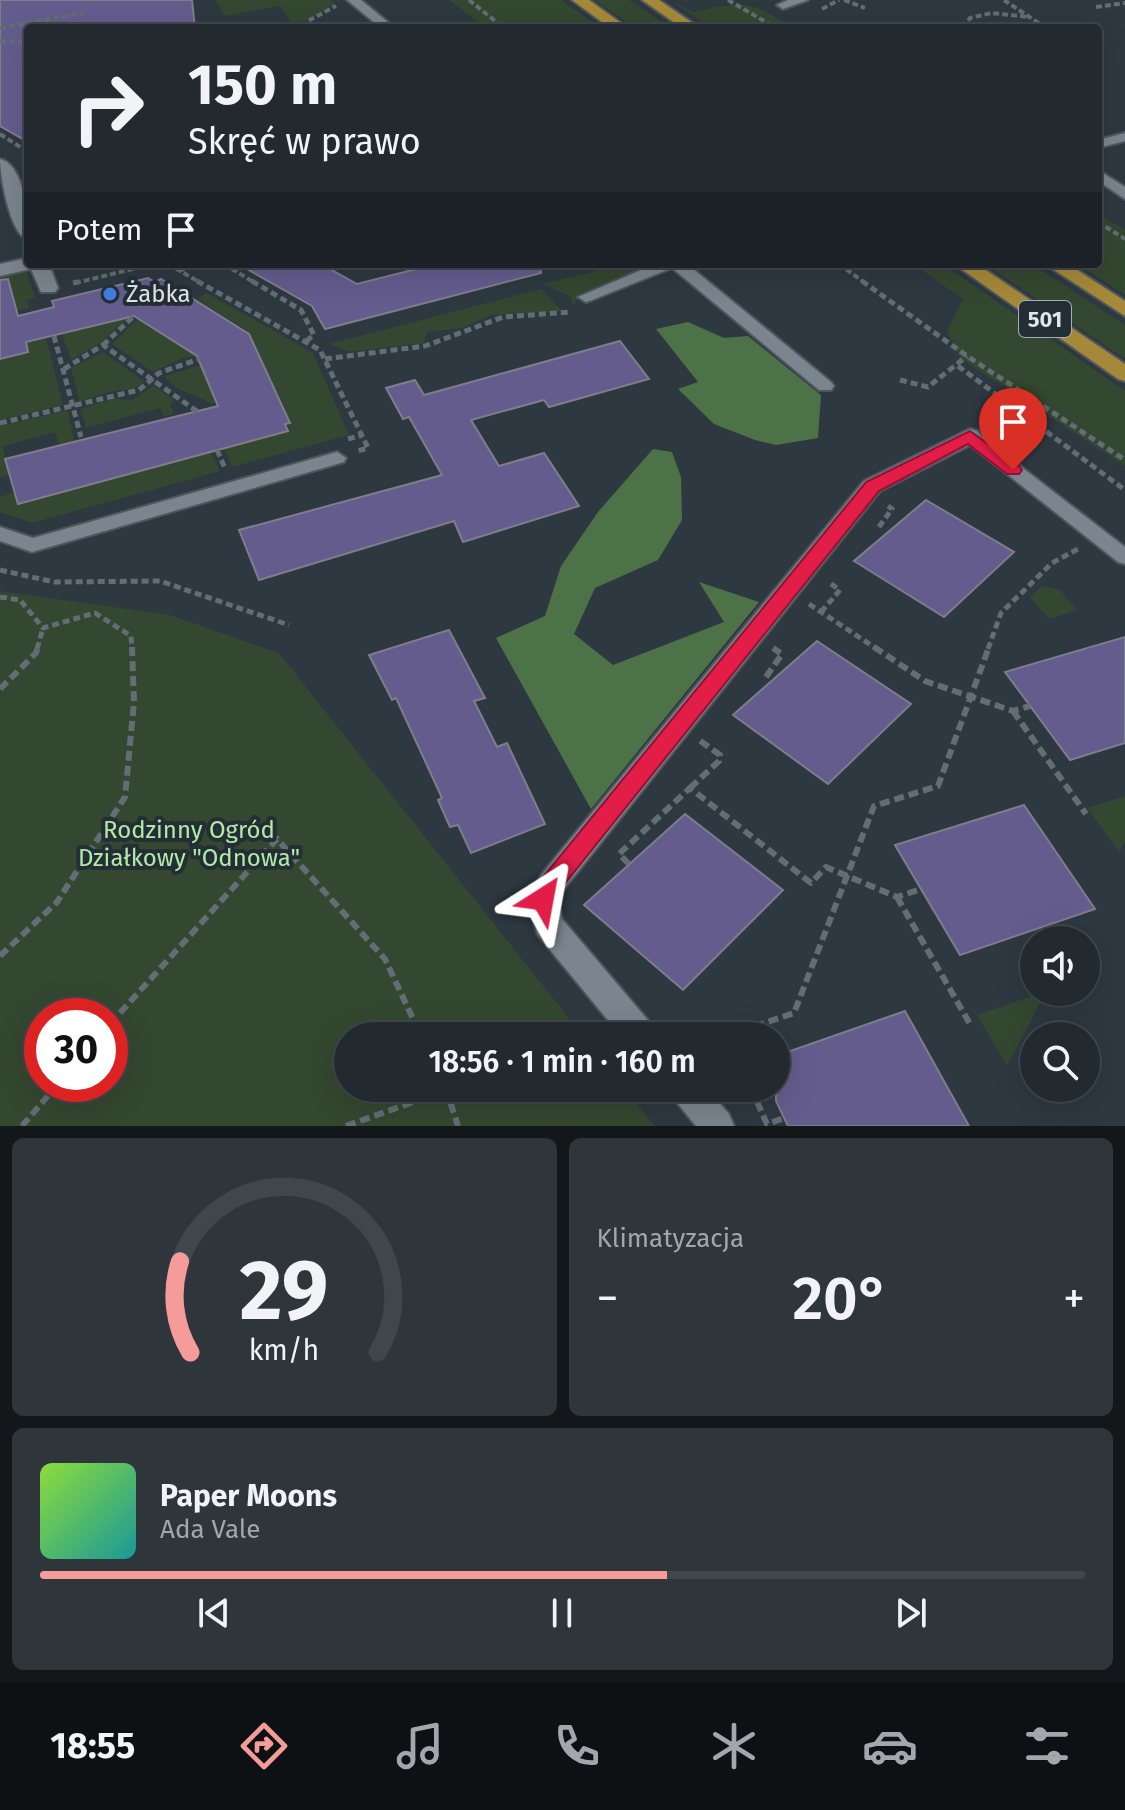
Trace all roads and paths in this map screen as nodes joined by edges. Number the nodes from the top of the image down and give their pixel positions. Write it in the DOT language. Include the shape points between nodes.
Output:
graph roads {
  1 [pos="353,0"];
  2 [pos="469,0"];
  3 [pos="579,0"];
  4 [pos="649,0"];
  5 [pos="728,0"];
  6 [pos="802,0"];
  7 [pos="842,0"];
  8 [pos="1004,0"];
  9 [pos="1113,0"];
  10 [pos="338,5"];
  11 [pos="783,5"];
  12 [pos="1123,5"];
  13 [pos="1096,7"];
  14 [pos="824,8"];
  15 [pos="865,8"];
  16 [pos="83,13"];
  17 [pos="1029,17"];
  18 [pos="310,24"];
  19 [pos="384,24"];
  20 [pos="499,24"];
  21 [pos="614,24"];
  22 [pos="686,24"];
  23 [pos="769,24"];
  24 [pos="966,24"];
  25 [pos="1040,24"];
  26 [pos="0,28"];
  27 [pos="0,41"];
  28 [pos="24,42"];
  29 [pos="0,134"];
  30 [pos="1125,137"];
  31 [pos="1102,143"];
  32 [pos="24,149"];
  33 [pos="0,164"];
  34 [pos="1102,177"];
  35 [pos="1125,194"];
  36 [pos="24,223"];
  37 [pos="1102,225"];
  38 [pos="1125,239"];
  39 [pos="24,265"];
  40 [pos="40,268"];
  41 [pos="136,268"];
  42 [pos="175,268"];
  43 [pos="185,268"];
  44 [pos="231,268"];
  45 [pos="659,268"];
  46 [pos="682,268"];
  47 [pos="845,268"];
  48 [pos="970,268"];
  49 [pos="1061,268"];
  50 [pos="0,270"];
  51 [pos="180,271"];
  52 [pos="48,288"];
  53 [pos="586,297"];
  54 [pos="1125,310"];
  55 [pos="557,314"];
  56 [pos="134,316"];
  57 [pos="54,336"];
  58 [pos="305,342"];
  59 [pos="103,345"];
  60 [pos="967,356"];
  61 [pos="199,359"];
  62 [pos="325,359"];
  63 [pos="958,366"];
  64 [pos="64,369"];
  65 [pos="1125,374"];
  66 [pos="153,379"];
  67 [pos="900,380"];
  68 [pos="825,386"];
  69 [pos="75,407"];
  70 [pos="198,412"];
  71 [pos="0,423"];
  72 [pos="362,435"];
  73 [pos="970,436"];
  74 [pos="81,437"];
  75 [pos="337,458"];
  76 [pos="1125,460"];
  77 [pos="1125,490"];
  78 [pos="875,524"];
  79 [pos="888,532"];
  80 [pos="0,534"];
  81 [pos="1100,537"];
  82 [pos="1125,557"];
  83 [pos="0,570"];
  84 [pos="0,597"];
  85 [pos="804,601"];
  86 [pos="289,625"];
  87 [pos="43,628"];
  88 [pos="769,645"];
  89 [pos="766,677"];
  90 [pos="0,689"];
  91 [pos="970,697"];
  92 [pos="1030,706"];
  93 [pos="1013,711"];
  94 [pos="1086,814"];
  95 [pos="629,864"];
  96 [pos="847,875"];
  97 [pos="921,889"];
  98 [pos="897,897"];
  99 [pos="0,956"];
  100 [pos="128,1004"];
  101 [pos="414,1022"];
  102 [pos="629,1022"];
  103 [pos="767,1022"];
  104 [pos="970,1024"];
  105 [pos="43,1102"];
  106 [pos="411,1102"];
  107 [pos="450,1102"];
  108 [pos="697,1102"];
  109 [pos="757,1102"];
  110 [pos="784,1118"];
  111 [pos="22,1126"];
  112 [pos="346,1126"];
  113 [pos="458,1126"];
  114 [pos="717,1126"];
  1 -- 19 [label="lane"];
  2 -- 20 [label="path"];
  3 -- 21 [label="main road"];
  4 -- 22 [label="main road"];
  5 -- 23 [label="path"];
  6 -- 11 [label="lane"];
  7 -- 14 [label="path"];
  7 -- 15 [label="path"];
  8 -- 17 [label="path"];
  9 -- 12 [label="path"];
  10 -- 18 [label="path"];
  12 -- 13 [label="path"];
  16 -- 26 [label="path"];
  17 -- 24 [label="path" via="991,13"];
  17 -- 25 [label="path"];
  27 -- 28 [label="path"];
  29 -- 32 [label="path"];
  30 -- 31 [label="lane"];
  33 -- 36 [label="street"];
  34 -- 35 [label="lane"];
  37 -- 38 [label="path"];
  39 -- 50 [label="street"];
  40 -- 52 [label="street"];
  41 -- 52 [label="path"];
  42 -- 51 [label="path"];
  43 -- 51 [label="path"];
  44 -- 58 [label="path" via="301,310 314,335"];
  45 -- 53 [label="lane"];
  46 -- 68 [label="lane"];
  47 -- 60 [label="path"];
  48 -- 65 [label="main road, 501"];
  49 -- 54 [label="main road, 501"];
  51 -- 58 [label="path"];
  55 -- 62 [label="path" via="494,319 425,346"];
  56 -- 59 [label="path"];
  57 -- 64 [label="path"];
  58 -- 62 [label="path"];
  59 -- 64 [label="path"];
  59 -- 66 [label="path"];
  60 -- 63 [label="path"];
  60 -- 76 [label="path"];
  61 -- 66 [label="path" via="175,365"];
  62 -- 72 [label="path"];
  63 -- 67 [label="path" via="928,387"];
  63 -- 77 [label="path"];
  64 -- 69 [label="path"];
  66 -- 69 [label="path" via="139,390"];
  66 -- 70 [label="path"];
  69 -- 71 [label="path"];
  69 -- 74 [label="path"];
  73 -- 81 [label="lane"];
  73 -- 102 [label="street" via="872,486 551,884 543,899 548,925"];
  75 -- 80 [label="lane" via="32,545"];
  78 -- 79 [label="path"];
  81 -- 82 [label="lane"];
  81 -- 91 [label="path" via="1052,563 1001,613"];
  83 -- 86 [label="path" via="54,582 160,581"];
  84 -- 87 [label="path" via="20,600"];
  85 -- 91 [label="path" via="925,681"];
  87 -- 90 [label="path" via="36,653"];
  87 -- 99 [label="path" via="95,613 131,636 134,702 125,797 57,902"];
  88 -- 89 [label="path" via="782,654"];
  91 -- 93 [label="path"];
  91 -- 96 [label="path" via="938,786 874,806"];
  92 -- 93 [label="path"];
  93 -- 94 [label="path"];
  95 -- 96 [label="path" via="619,854 690,788 811,883 826,867"];
  96 -- 98 [label="path"];
  96 -- 103 [label="path" via="794,1013"];
  97 -- 98 [label="path"];
  98 -- 104 [label="path"];
  100 -- 101 [label="path" via="277,839 385,959"];
  105 -- 111 [label="path"];
  106 -- 112 [label="path"];
  107 -- 113 [label="path"];
  108 -- 114 [label="street"];
  109 -- 110 [label="path" via="767,1124"];
}
